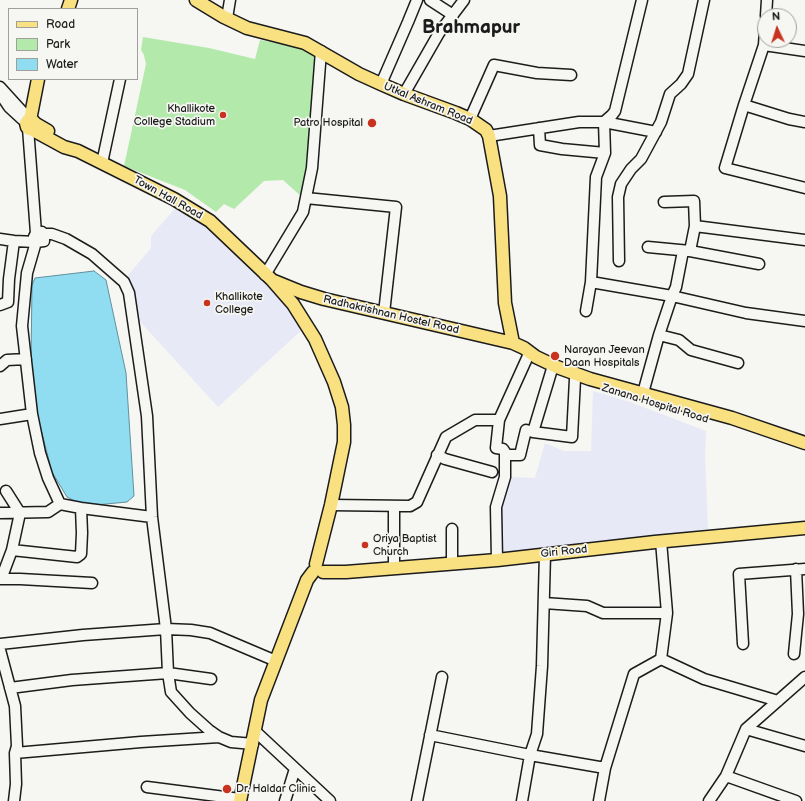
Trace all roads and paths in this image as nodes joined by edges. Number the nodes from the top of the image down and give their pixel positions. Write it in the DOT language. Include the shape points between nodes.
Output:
graph roads {
  1 [pos="196,0"];
  2 [pos="230,0"];
  3 [pos="417,0"];
  4 [pos="430,0"];
  5 [pos="464,0"];
  6 [pos="642,0"];
  7 [pos="704,0"];
  8 [pos="453,15"];
  9 [pos="227,18"];
  10 [pos="763,48"];
  11 [pos="784,48"];
  12 [pos="321,51"];
  13 [pos="805,51"];
  14 [pos="571,75"];
  15 [pos="38,80"];
  16 [pos="120,80"];
  17 [pos="381,84"];
  18 [pos="0,87"];
  19 [pos="404,94"];
  20 [pos="0,95"];
  21 [pos="744,105"];
  22 [pos="470,120"];
  23 [pos="604,122"];
  24 [pos="805,122"];
  25 [pos="30,125"];
  26 [pos="539,128"];
  27 [pos="656,132"];
  28 [pos="489,136"];
  29 [pos="604,153"];
  30 [pos="102,163"];
  31 [pos="805,188"];
  32 [pos="306,198"];
  33 [pos="664,202"];
  34 [pos="696,226"];
  35 [pos="0,234"];
  36 [pos="39,236"];
  37 [pos="0,239"];
  38 [pos="805,240"];
  39 [pos="14,242"];
  40 [pos="648,247"];
  41 [pos="687,251"];
  42 [pos="619,261"];
  43 [pos="759,264"];
  44 [pos="268,277"];
  45 [pos="4,279"];
  46 [pos="591,282"];
  47 [pos="301,292"];
  48 [pos="672,296"];
  49 [pos="293,304"];
  50 [pos="0,305"];
  51 [pos="586,311"];
  52 [pos="384,313"];
  53 [pos="805,321"];
  54 [pos="659,335"];
  55 [pos="513,343"];
  56 [pos="526,352"];
  57 [pos="26,359"];
  58 [pos="738,363"];
  59 [pos="0,366"];
  60 [pos="552,368"];
  61 [pos="575,378"];
  62 [pos="643,393"];
  63 [pos="32,414"];
  64 [pos="0,419"];
  65 [pos="499,420"];
  66 [pos="533,432"];
  67 [pos="805,443"];
  68 [pos="805,447"];
  69 [pos="437,455"];
  70 [pos="505,456"];
  71 [pos="492,472"];
  72 [pos="6,491"];
  73 [pos="60,504"];
  74 [pos="332,505"];
  75 [pos="394,507"];
  76 [pos="81,508"];
  77 [pos="0,513"];
  78 [pos="20,513"];
  79 [pos="152,517"];
  80 [pos="805,528"];
  81 [pos="452,529"];
  82 [pos="661,541"];
  83 [pos="12,550"];
  84 [pos="545,554"];
  85 [pos="497,560"];
  86 [pos="452,563"];
  87 [pos="394,568"];
  88 [pos="317,569"];
  89 [pos="800,569"];
  90 [pos="0,578"];
  91 [pos="92,583"];
  92 [pos="544,603"];
  93 [pos="667,613"];
  94 [pos="166,629"];
  95 [pos="0,644"];
  96 [pos="743,644"];
  97 [pos="0,650"];
  98 [pos="794,654"];
  99 [pos="661,659"];
  100 [pos="276,661"];
  101 [pos="168,674"];
  102 [pos="442,677"];
  103 [pos="805,677"];
  104 [pos="211,679"];
  105 [pos="10,688"];
  106 [pos="778,701"];
  107 [pos="746,729"];
  108 [pos="430,734"];
  109 [pos="219,737"];
  110 [pos="254,737"];
  111 [pos="805,746"];
  112 [pos="15,753"];
  113 [pos="530,755"];
  114 [pos="605,768"];
  115 [pos="294,772"];
  116 [pos="726,776"];
  117 [pos="148,787"];
  118 [pos="240,800"];
  119 [pos="14,801"];
  120 [pos="285,801"];
  121 [pos="325,801"];
  122 [pos="330,801"];
  123 [pos="417,801"];
  124 [pos="522,801"];
  125 [pos="599,801"];
  126 [pos="709,801"];
  127 [pos="796,801"];
  1 -- 9 [label="main road, Utkal Ashram Road"];
  2 -- 9 [label="street"];
  3 -- 17 [label="street"];
  4 -- 8 [label="street"];
  5 -- 8 [label="street"];
  6 -- 23 [label="street" via="615,111"];
  7 -- 27 [label="street" via="688,74 670,94 665,114"];
  8 -- 19 [label="street" via="439,33"];
  9 -- 12 [label="main road, Utkal Ashram Road" via="247,28 305,43"];
  10 -- 21 [label="street"];
  11 -- 13 [label="street"];
  12 -- 17 [label="main road, Utkal Ashram Road"];
  12 -- 32 [label="street" via="312,168"];
  14 -- 22 [label="street" via="537,73 494,65"];
  15 -- 25 [label="main road"];
  16 -- 30 [label="street"];
  17 -- 19 [label="main road, Utkal Ashram Road"];
  18 -- 25 [label="street"];
  19 -- 22 [label="main road, Utkal Ashram Road"];
  20 -- 25 [label="street" via="9,107"];
  21 -- 24 [label="street"];
  21 -- 31 [label="street" via="725,168"];
  22 -- 28 [label="main road, Utkal Ashram Road" via="486,130"];
  23 -- 26 [label="street" via="579,122"];
  23 -- 27 [label="street"];
  23 -- 29 [label="street"];
  25 -- 30 [label="main road, Town Hall Road"];
  25 -- 36 [label="street"];
  26 -- 28 [label="street"];
  26 -- 29 [label="street" via="540,145"];
  27 -- 42 [label="street" via="641,159 630,169 621,184 618,197"];
  28 -- 55 [label="main road" via="500,196 505,303"];
  29 -- 46 [label="street" via="596,177"];
  30 -- 44 [label="main road, Town Hall Road" via="174,199 210,221"];
  32 -- 44 [label="street" via="303,212"];
  32 -- 52 [label="street" via="396,207"];
  33 -- 34 [label="street" via="694,202"];
  34 -- 38 [label="street"];
  34 -- 41 [label="street"];
  35 -- 36 [label="street" via="11,237"];
  36 -- 39 [label="street"];
  36 -- 57 [label="street" via="27,273 22,326"];
  36 -- 79 [label="street" via="59,236 92,254 124,282 129,293 146,416"];
  37 -- 39 [label="street"];
  39 -- 45 [label="street"];
  40 -- 41 [label="street"];
  41 -- 43 [label="street"];
  41 -- 48 [label="street"];
  44 -- 47 [label="main road, Radhakrishnan Hostel Road"];
  44 -- 49 [label="main road, Town Hall Road"];
  45 -- 50 [label="street" via="8,302"];
  46 -- 48 [label="street"];
  46 -- 51 [label="street"];
  47 -- 49 [label="main road"];
  47 -- 52 [label="main road, Radhakrishnan Hostel Road" via="324,300"];
  48 -- 53 [label="street" via="746,313"];
  48 -- 54 [label="street"];
  49 -- 74 [label="main road, Town Hall Road" via="315,339 342,407 344,442"];
  52 -- 55 [label="main road, Radhakrishnan Hostel Road"];
  54 -- 58 [label="street" via="679,340 691,350"];
  54 -- 62 [label="street"];
  55 -- 56 [label="main road, Zanana Hospital Road"];
  56 -- 60 [label="main road, Zanana Hospital Road"];
  56 -- 62 [label="main road" via="590,379"];
  56 -- 65 [label="street"];
  57 -- 59 [label="street" via="8,360"];
  57 -- 63 [label="street"];
  60 -- 61 [label="main road, Zanana Hospital Road"];
  60 -- 66 [label="street"];
  61 -- 66 [label="street" via="572,437"];
  61 -- 68 [label="main road, Zanana Hospital Road" via="734,428 773,434"];
  62 -- 67 [label="main road" via="732,418"];
  63 -- 64 [label="street"];
  63 -- 73 [label="street" via="40,453"];
  65 -- 69 [label="street" via="475,420 461,426 446,437"];
  65 -- 70 [label="street" via="496,448 503,449"];
  66 -- 70 [label="street" via="526,430 520,455"];
  69 -- 71 [label="street"];
  69 -- 75 [label="street" via="417,502 410,506"];
  70 -- 85 [label="street" via="505,477 496,507"];
  72 -- 78 [label="street"];
  73 -- 76 [label="street"];
  73 -- 78 [label="street" via="48,512"];
  74 -- 75 [label="street"];
  74 -- 88 [label="main road, Town Hall Road"];
  75 -- 87 [label="street"];
  76 -- 79 [label="street"];
  76 -- 83 [label="street" via="81,554 77,557"];
  77 -- 78 [label="street"];
  78 -- 83 [label="street"];
  79 -- 94 [label="street"];
  80 -- 82 [label="main road, Giri Road"];
  81 -- 86 [label="street"];
  82 -- 84 [label="main road, Giri Road"];
  82 -- 93 [label="street"];
  83 -- 90 [label="street"];
  84 -- 85 [label="main road, Giri Road"];
  84 -- 92 [label="street"];
  85 -- 86 [label="main road, Giri Road"];
  86 -- 87 [label="main road, Giri Road"];
  87 -- 88 [label="main road, Giri Road" via="346,572"];
  88 -- 100 [label="main road, Town Hall Road" via="307,580"];
  89 -- 96 [label="street" via="740,574"];
  89 -- 98 [label="street"];
  90 -- 91 [label="street"];
  92 -- 93 [label="street" via="587,606 603,613"];
  92 -- 113 [label="street" via="537,734"];
  93 -- 99 [label="street"];
  94 -- 95 [label="street" via="83,634"];
  94 -- 100 [label="street" via="210,633"];
  94 -- 101 [label="street"];
  97 -- 105 [label="street"];
  99 -- 106 [label="street" via="704,679"];
  99 -- 114 [label="street" via="634,674"];
  100 -- 110 [label="main road, Town Hall Road" via="261,700"];
  101 -- 104 [label="street"];
  101 -- 105 [label="street" via="72,680"];
  101 -- 109 [label="street" via="171,692 190,713"];
  102 -- 108 [label="street"];
  103 -- 106 [label="street"];
  105 -- 112 [label="street" via="14,706 17,746"];
  106 -- 107 [label="street"];
  107 -- 111 [label="street"];
  107 -- 116 [label="street"];
  108 -- 113 [label="street"];
  108 -- 123 [label="street"];
  109 -- 110 [label="street" via="231,742"];
  109 -- 112 [label="street"];
  110 -- 115 [label="street"];
  110 -- 118 [label="main road, Town Hall Road"];
  110 -- 122 [label="street"];
  112 -- 119 [label="street"];
  113 -- 114 [label="street"];
  113 -- 124 [label="street"];
  114 -- 125 [label="street"];
  115 -- 120 [label="street"];
  115 -- 121 [label="street"];
  116 -- 126 [label="street"];
  116 -- 127 [label="street"];
  117 -- 118 [label="street"];
}
